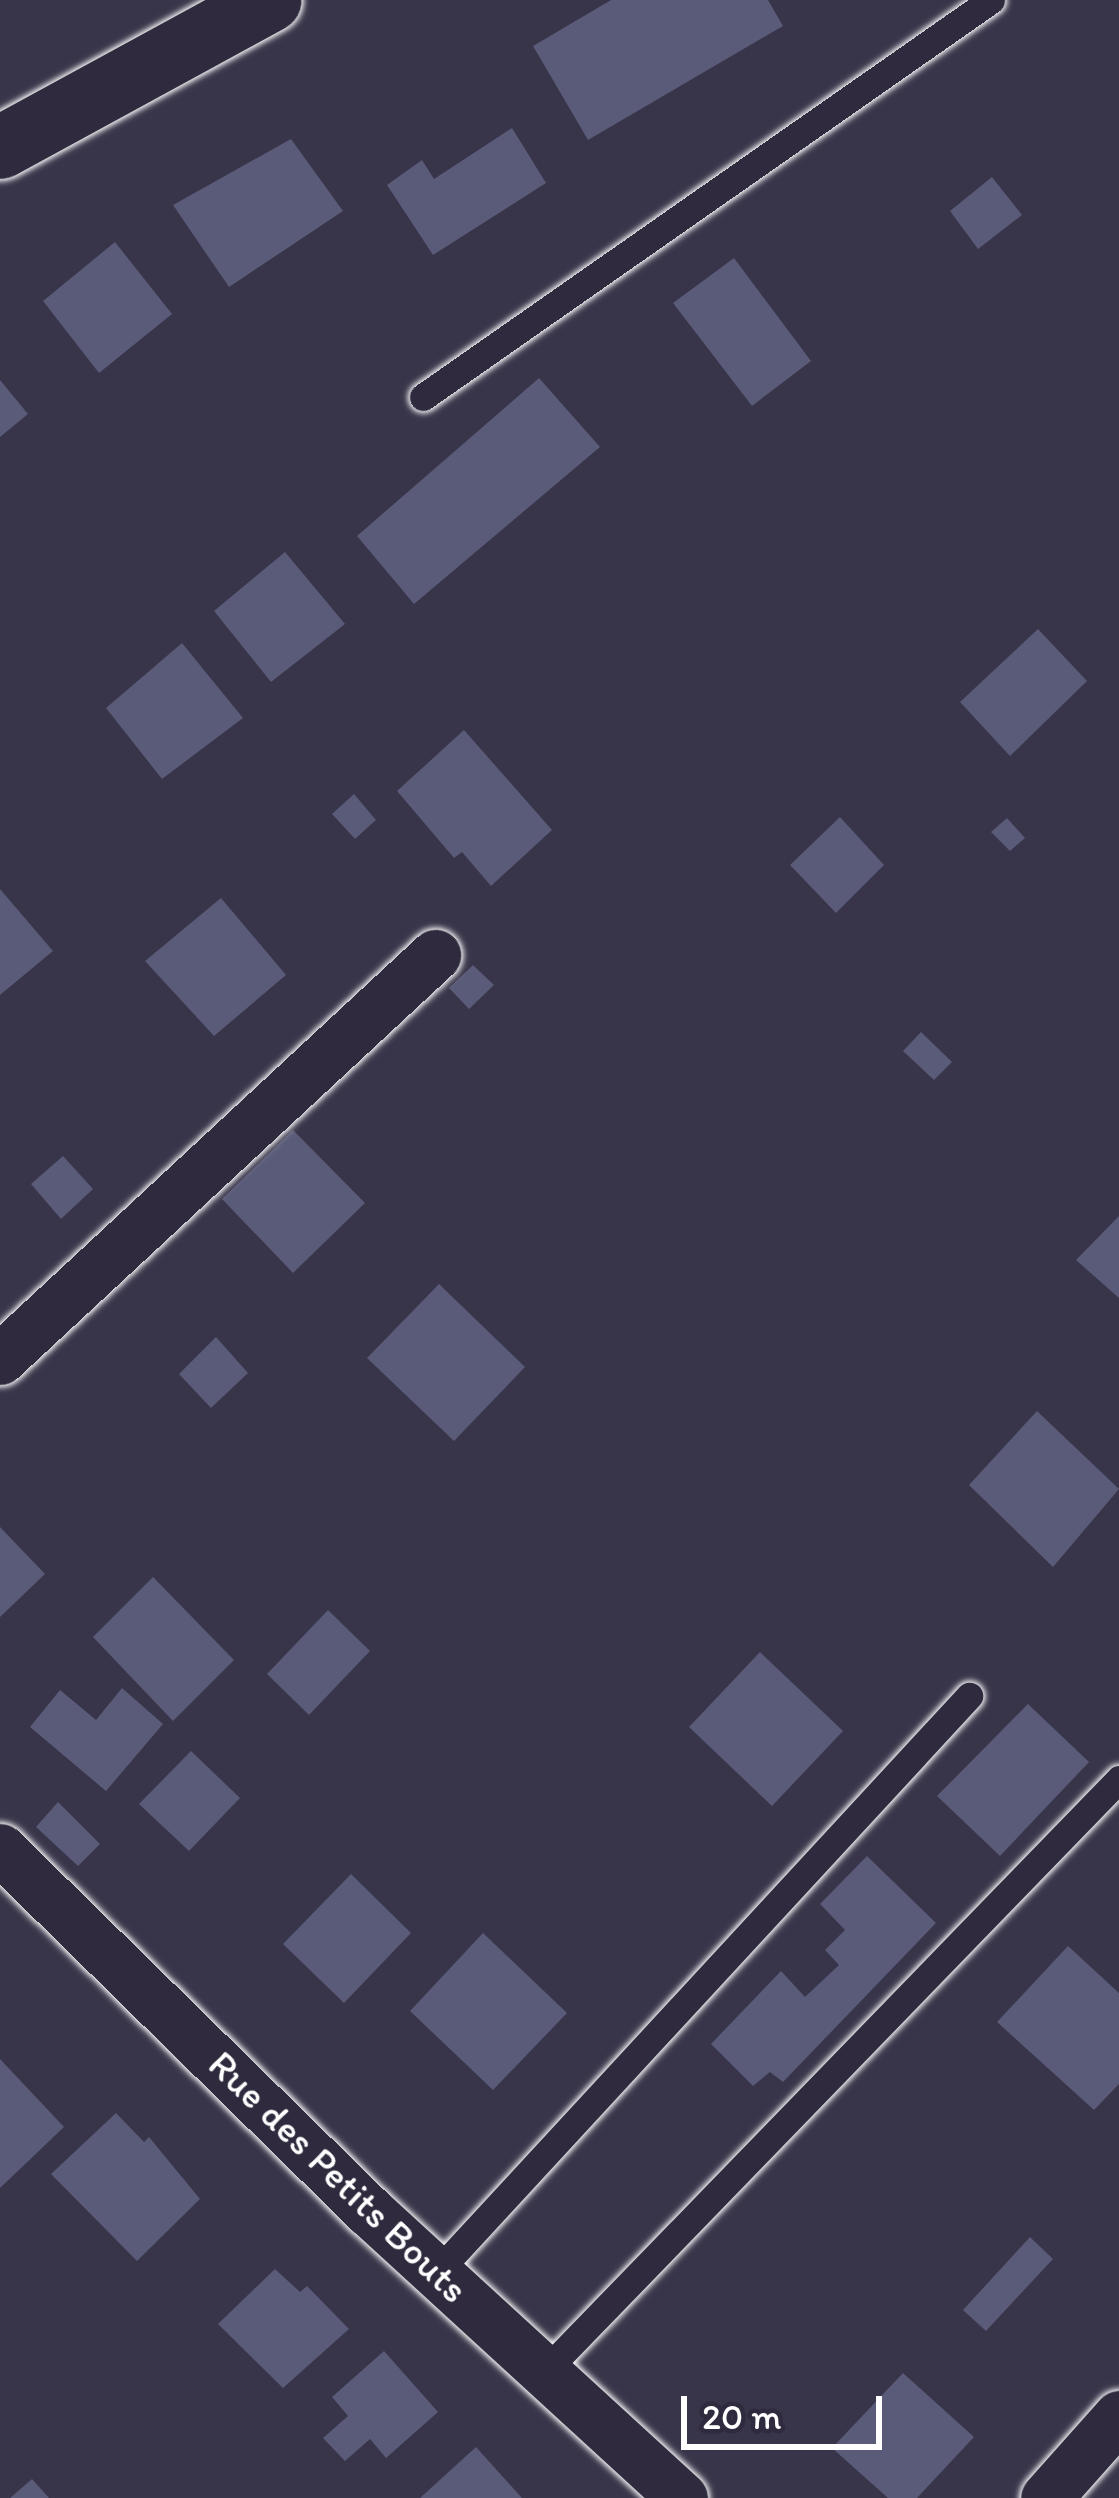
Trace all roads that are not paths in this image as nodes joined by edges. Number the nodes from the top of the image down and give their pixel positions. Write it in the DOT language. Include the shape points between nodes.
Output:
graph roads {
  1 [pos="270,0"];
  2 [pos="991,0"];
  3 [pos="0,147"];
  4 [pos="423,397"];
  5 [pos="435,955"];
  6 [pos="0,1359"];
  7 [pos="969,1696"];
  8 [pos="1119,1779"];
  9 [pos="0,1849"];
  10 [pos="436,2273"];
  11 [pos="544,2372"];
  12 [pos="1119,2416"];
  13 [pos="682,2498"];
  14 [pos="1046,2498"];
  1 -- 3 [label="street"];
  2 -- 4 [label="lane"];
  5 -- 6 [label="street"];
  7 -- 10 [label="lane"];
  8 -- 11 [label="lane"];
  9 -- 10 [label="street, Rue des Petits Bouts"];
  10 -- 11 [label="street, Rue des Petits Bouts"];
  11 -- 13 [label="street, Rue des Petits Bouts"];
  12 -- 14 [label="street"];
}
